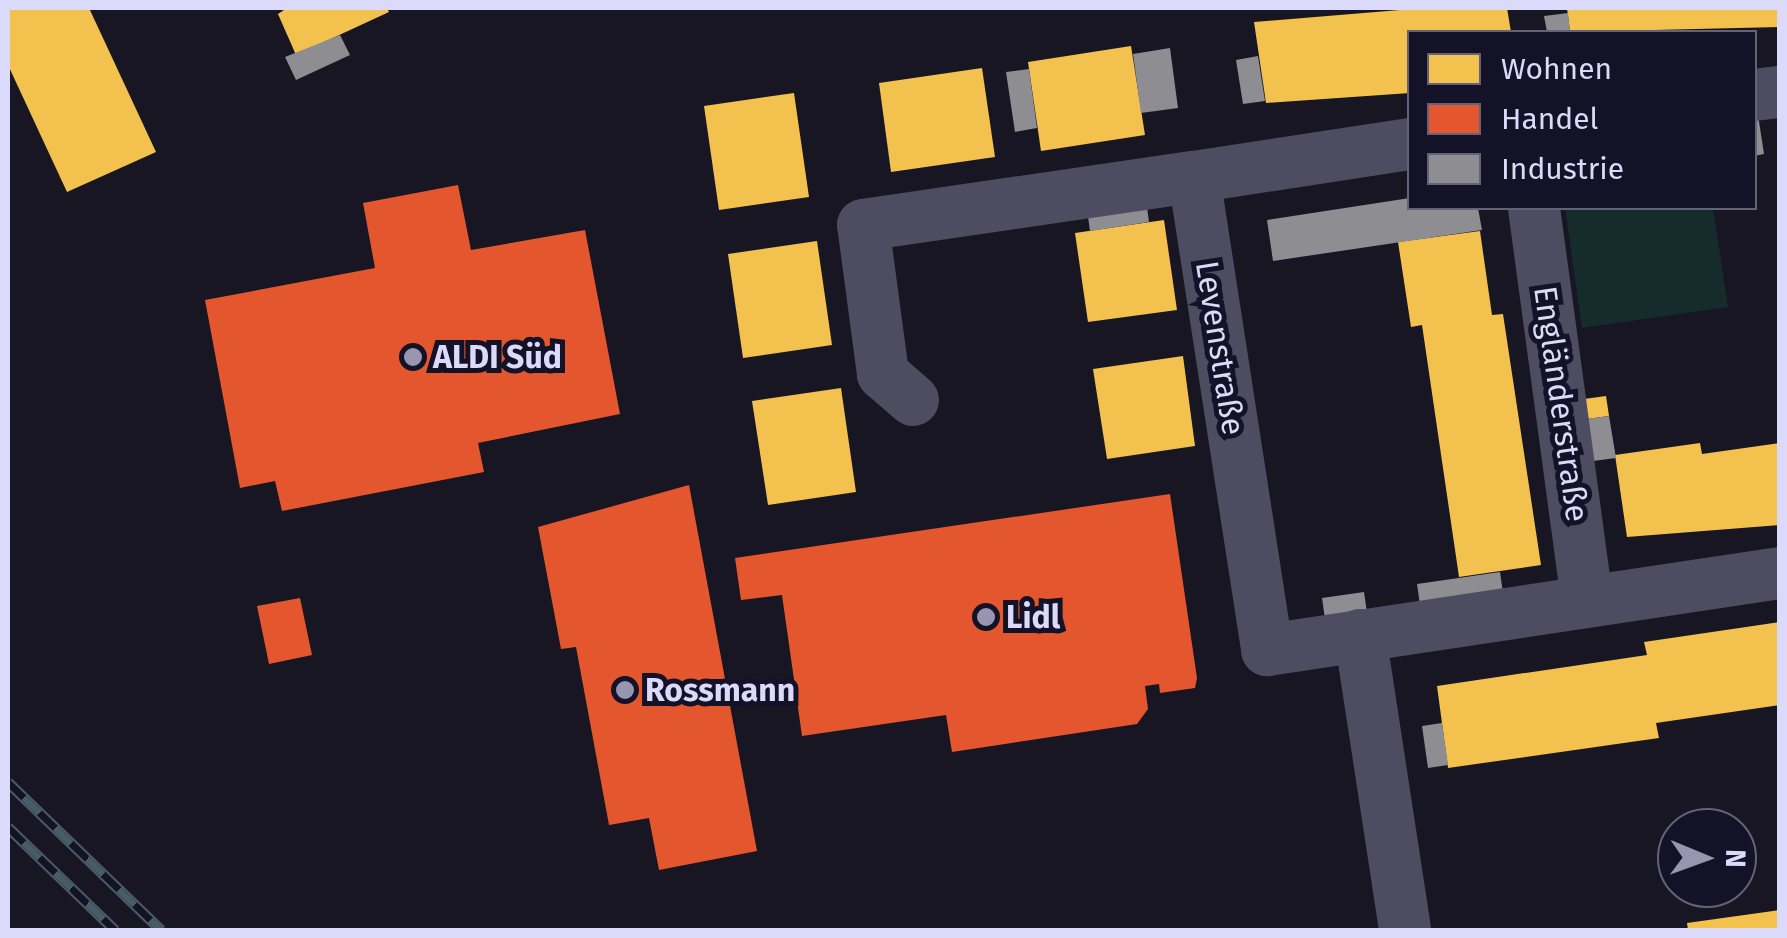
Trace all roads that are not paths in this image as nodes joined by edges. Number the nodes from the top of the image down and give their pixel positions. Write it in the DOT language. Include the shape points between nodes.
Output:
graph roads {
  1 [pos="1407,144"];
  2 [pos="1194,177"];
  3 [pos="1534,210"];
  4 [pos="913,400"];
  5 [pos="1780,572"];
  6 [pos="1588,600"];
  7 [pos="1360,635"];
  8 [pos="1405,930"];
  1 -- 2 [label="street"];
  2 -- 4 [label="street" via="863,225 883,374"];
  2 -- 7 [label="street, Levenstraße" via="1267,650"];
  3 -- 6 [label="street, Engländerstraße"];
  5 -- 6 [label="street"];
  6 -- 7 [label="street"];
  7 -- 8 [label="street"];
}
